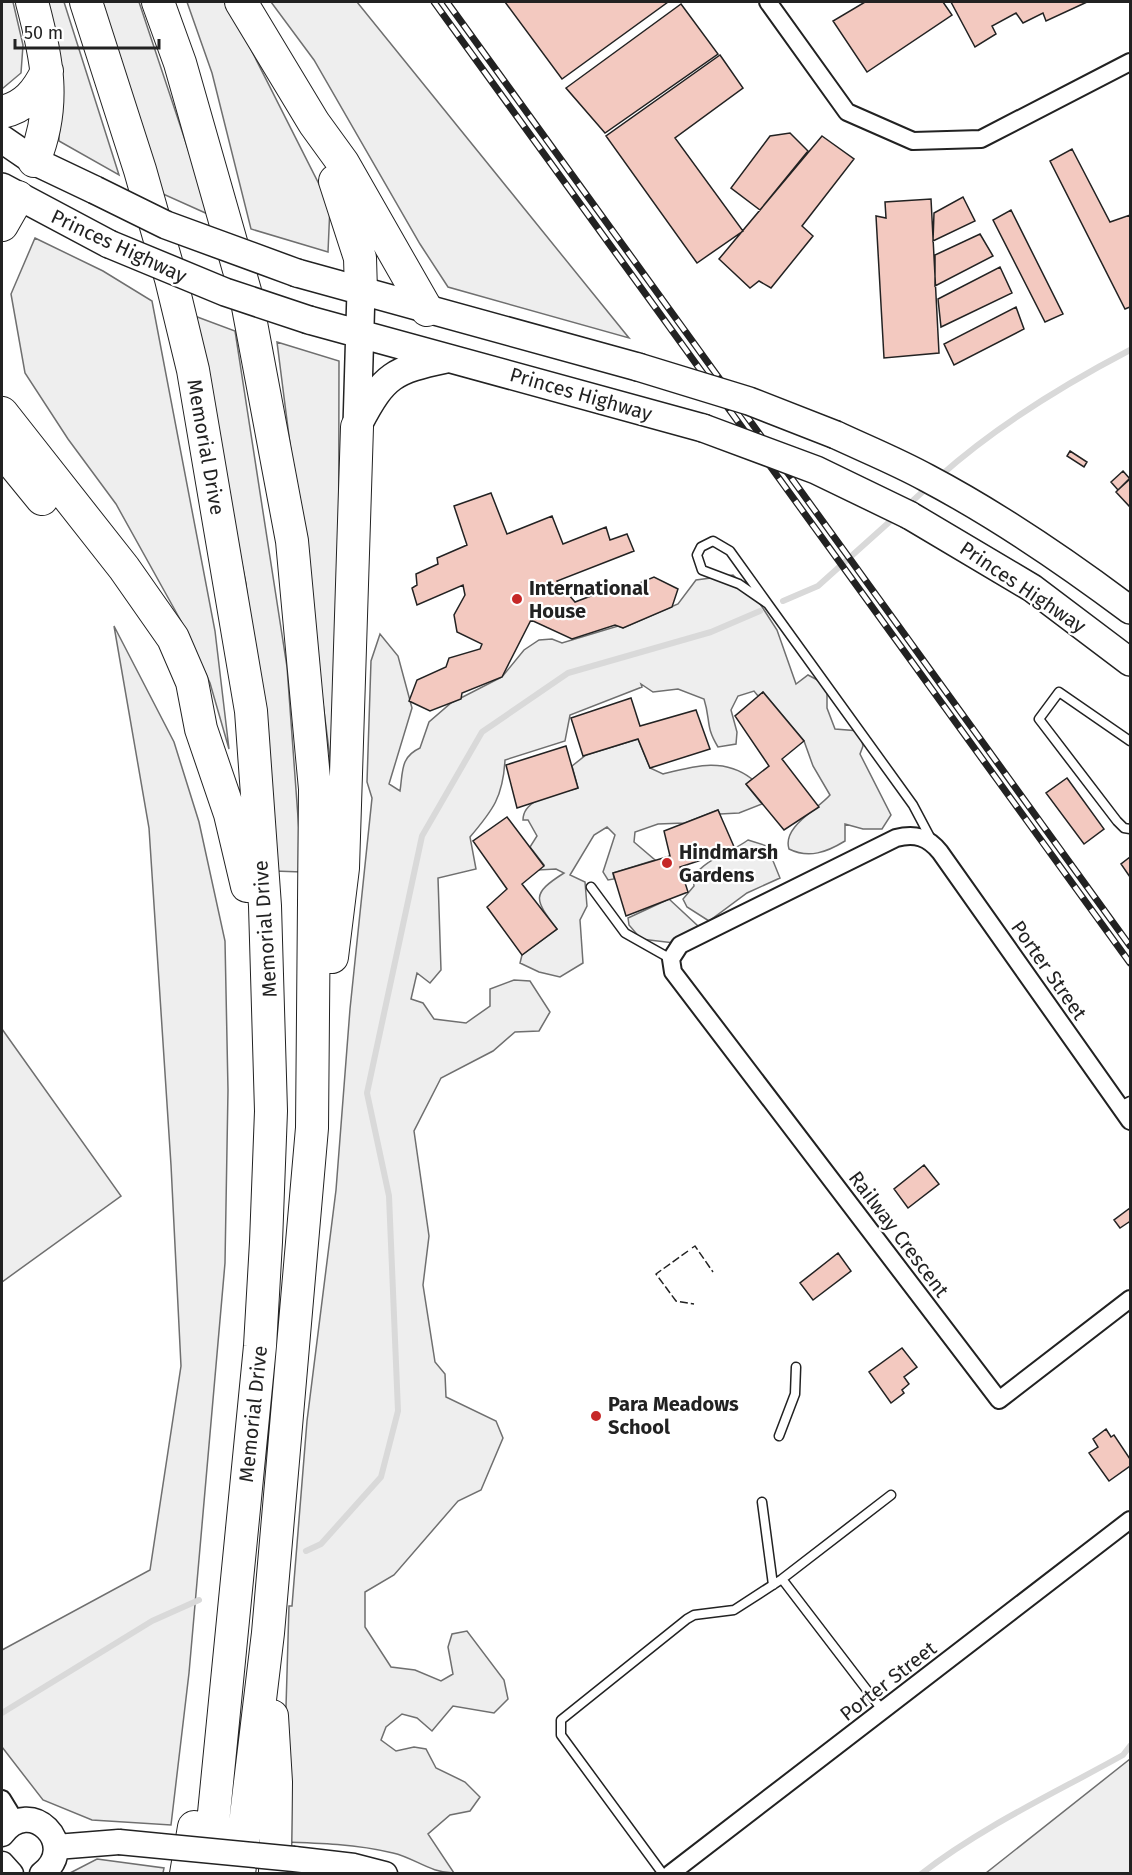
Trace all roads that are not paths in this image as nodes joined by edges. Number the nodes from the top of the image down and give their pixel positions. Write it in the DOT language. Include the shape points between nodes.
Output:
graph roads {
  1 [pos="32,2"];
  2 [pos="86,2"];
  3 [pos="158,2"];
  4 [pos="240,2"];
  5 [pos="768,2"];
  6 [pos="1131,62"];
  7 [pos="47,71"];
  8 [pos="2,112"];
  9 [pos="314,123"];
  10 [pos="2,139"];
  11 [pos="34,160"];
  12 [pos="10,192"];
  13 [pos="2,225"];
  14 [pos="361,291"];
  15 [pos="426,310"];
  16 [pos="360,333"];
  17 [pos="450,358"];
  18 [pos="2,413"];
  19 [pos="357,427"];
  20 [pos="2,450"];
  21 [pos="768,604"];
  22 [pos="1131,610"];
  23 [pos="1131,662"];
  24 [pos="201,729"];
  25 [pos="1131,741"];
  26 [pos="1131,829"];
  27 [pos="933,844"];
  28 [pos="591,887"];
  29 [pos="671,958"];
  30 [pos="271,1023"];
  31 [pos="1125,1104"];
  32 [pos="1131,1121"];
  33 [pos="312,1128"];
  34 [pos="1131,1299"];
  35 [pos="796,1367"];
  36 [pos="779,1436"];
  37 [pos="891,1495"];
  38 [pos="762,1502"];
  39 [pos="1128,1528"];
  40 [pos="782,1579"];
  41 [pos="773,1585"];
  42 [pos="231,1628"];
  43 [pos="268,1633"];
  44 [pos="884,1711"];
  45 [pos="2,1799"];
  46 [pos="9,1828"];
  47 [pos="56,1847"];
  48 [pos="285,1866"];
  49 [pos="42,1874"];
  50 [pos="186,1874"];
  51 [pos="208,1874"];
  52 [pos="239,1874"];
  53 [pos="386,1874"];
  54 [pos="663,1874"];
  55 [pos="670,1874"];
  1 -- 7 [label="highway"];
  2 -- 30 [label="highway, Memorial Drive" via="137,159 193,370 251,711"];
  3 -- 33 [label="highway, Memorial Drive" via="180,63 245,291 292,541 315,789"];
  4 -- 9 [label="highway"];
  5 -- 6 [label="street" via="848,112 913,141 981,139"];
  7 -- 8 [label="highway" via="34,94"];
  7 -- 11 [label="highway" via="49,93 43,139"];
  9 -- 14 [label="highway" via="350,218 360,258"];
  9 -- 15 [label="highway" via="343,163"];
  10 -- 11 [label="main road, Princes Highway"];
  11 -- 12 [label="main road"];
  11 -- 14 [label="main road, Princes Highway, bridge" via="166,225 297,273"];
  12 -- 13 [label="highway"];
  12 -- 16 [label="main road, Princes Highway, bridge" via="109,244 225,292"];
  14 -- 15 [label="main road, Princes Highway"];
  14 -- 16 [label="main road"];
  15 -- 22 [label="main road, Princes Highway, bridge" via="638,367 749,401 836,435 927,478 976,507 1066,562"];
  16 -- 17 [label="main road, Princes Highway"];
  16 -- 19 [label="main road"];
  17 -- 19 [label="main road" via="412,366 393,375 372,399"];
  17 -- 23 [label="main road, Princes Highway, bridge" via="703,428 816,470 909,515 1032,588"];
  18 -- 24 [label="highway" via="162,619 192,682"];
  19 -- 33 [label="highway" via="343,868"];
  20 -- 24 [label="highway" via="145,633"];
  21 -- 21 [label="lane" via="739,584 702,570 697,555 701,547 713,541 727,547"];
  21 -- 27 [label="lane" via="913,805"];
  24 -- 30 [label="highway" via="244,866"];
  25 -- 26 [label="lane" via="1059,692 1039,719 1117,821"];
  27 -- 29 [label="street" via="913,835 896,838 680,945"];
  27 -- 31 [label="street, Porter Street"];
  28 -- 29 [label="lane" via="625,933"];
  29 -- 34 [label="street, Railway Crescent" via="674,972 999,1400"];
  30 -- 42 [label="highway, Memorial Drive" via="260,1346"];
  31 -- 32 [label="street, Porter Street"];
  33 -- 43 [label="highway, Memorial Drive"];
  35 -- 36 [label="lane" via="795,1394"];
  37 -- 40 [label="lane"];
  38 -- 41 [label="lane"];
  39 -- 44 [label="street, Porter Street"];
  40 -- 41 [label="lane"];
  40 -- 44 [label="lane"];
  41 -- 54 [label="lane" via="734,1610 687,1619 561,1720 561,1735"];
  42 -- 50 [label="highway"];
  42 -- 51 [label="highway, Memorial Drive"];
  43 -- 48 [label="highway"];
  43 -- 52 [label="highway, Memorial Drive"];
  44 -- 55 [label="street, Porter Street"];
  45 -- 46 [label="street"];
  46 -- 47 [label="main road" via="25,1820 43,1824"];
  47 -- 48 [label="main road, bridge" via="118,1842"];
  47 -- 49 [label="main road" via="51,1865"];
  48 -- 53 [label="main road" via="354,1866"];
}
